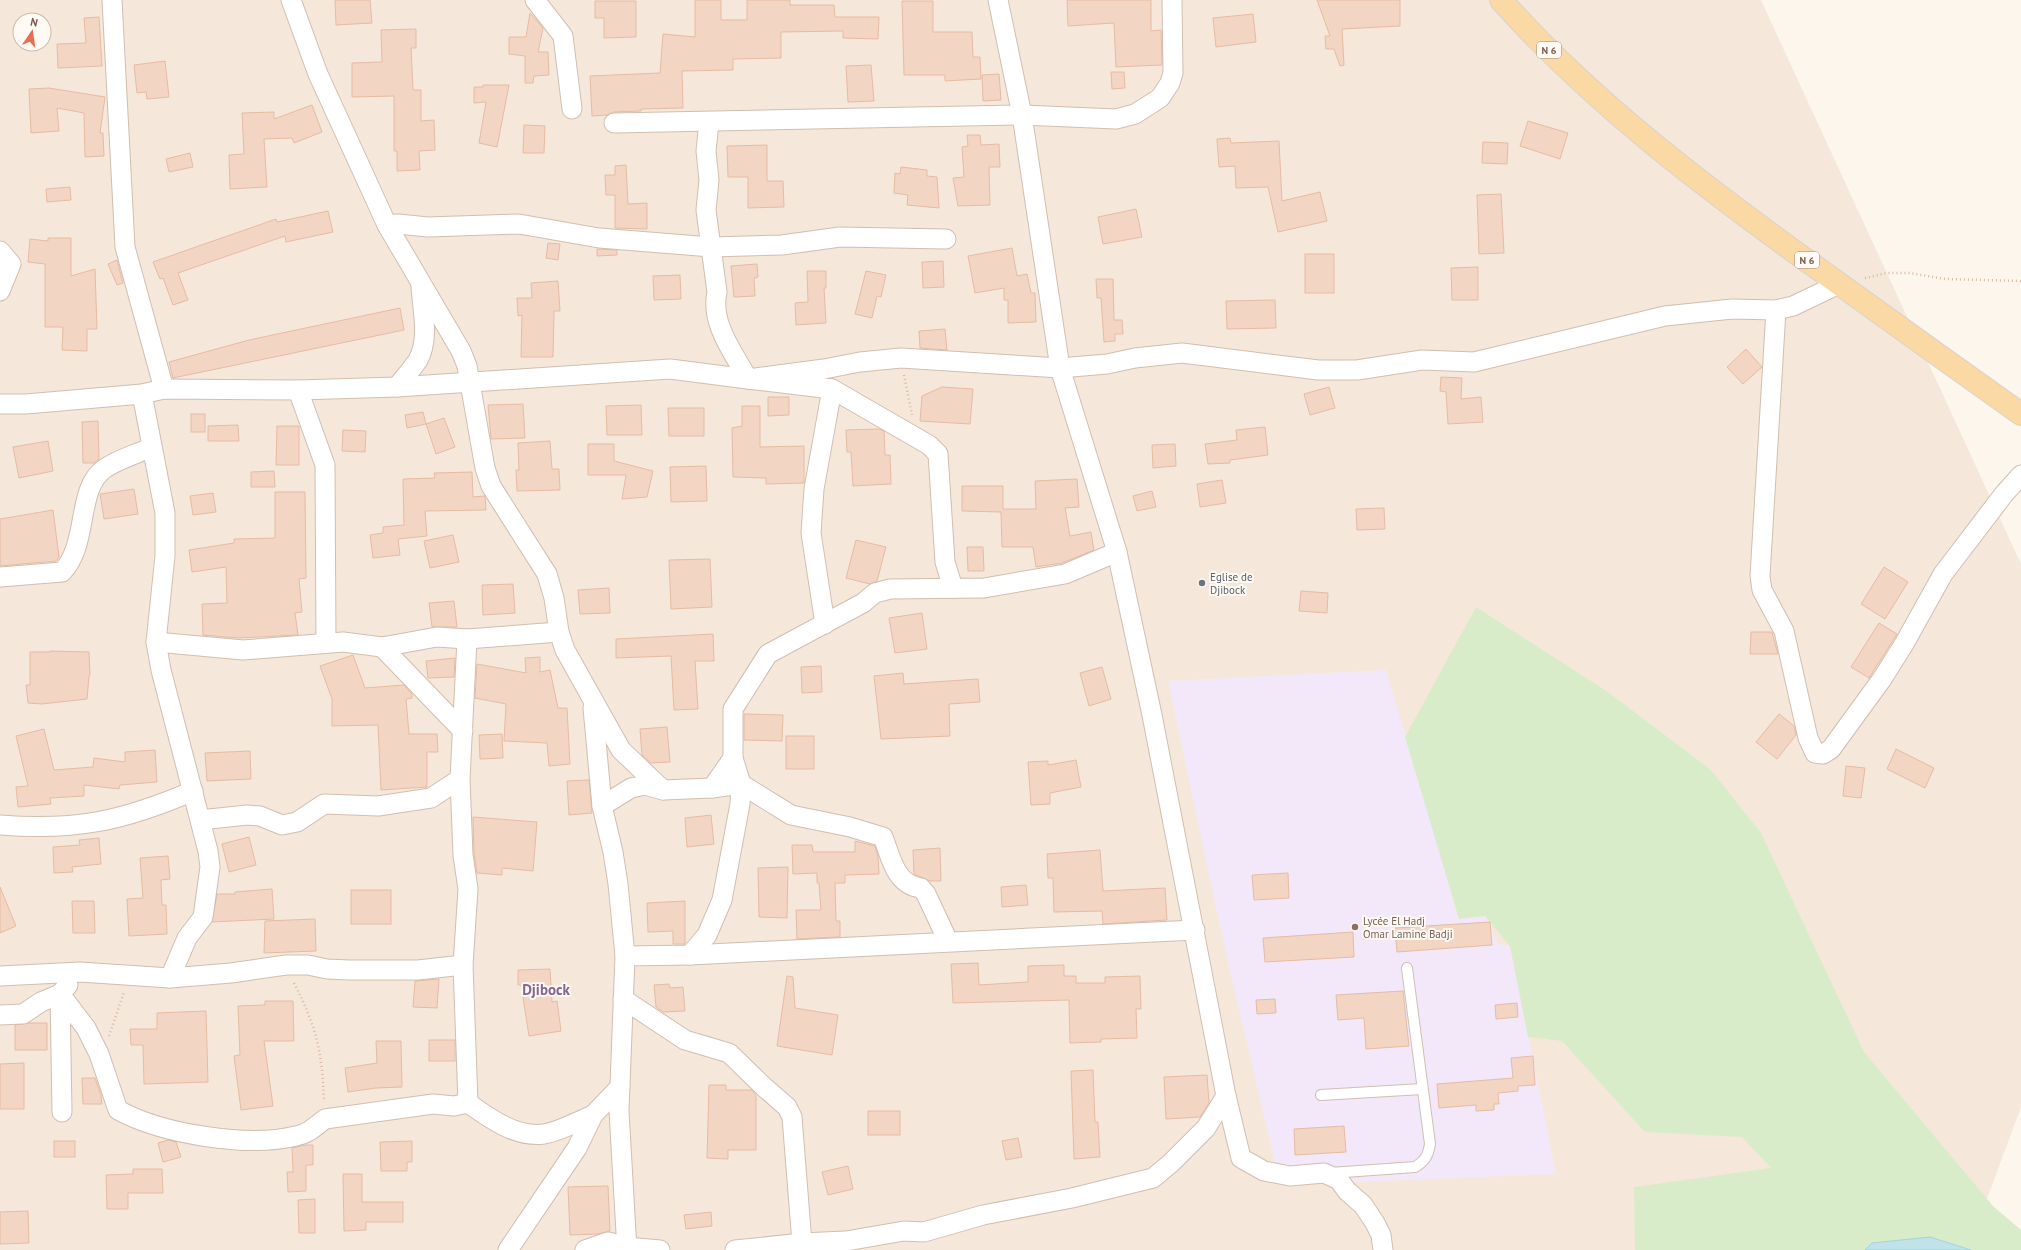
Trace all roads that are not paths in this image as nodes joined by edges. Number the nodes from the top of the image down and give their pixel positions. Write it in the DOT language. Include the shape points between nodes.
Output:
graph roads {
  1 [pos="112,0"];
  2 [pos="291,0"];
  3 [pos="535,0"];
  4 [pos="998,0"];
  5 [pos="1172,0"];
  6 [pos="1501,0"];
  7 [pos="572,109"];
  8 [pos="1022,115"];
  9 [pos="709,122"];
  10 [pos="614,123"];
  11 [pos="387,225"];
  12 [pos="946,239"];
  13 [pos="711,247"];
  14 [pos="0,251"];
  15 [pos="421,282"];
  16 [pos="1839,284"];
  17 [pos="0,291"];
  18 [pos="1776,310"];
  19 [pos="1060,368"];
  20 [pos="748,379"];
  21 [pos="470,383"];
  22 [pos="397,387"];
  23 [pos="164,389"];
  24 [pos="832,389"];
  25 [pos="298,390"];
  26 [pos="142,394"];
  27 [pos="0,404"];
  28 [pos="2021,414"];
  29 [pos="152,447"];
  30 [pos="2021,475"];
  31 [pos="1117,552"];
  32 [pos="0,577"];
  33 [pos="953,588"];
  34 [pos="824,624"];
  35 [pos="558,632"];
  36 [pos="467,639"];
  37 [pos="156,642"];
  38 [pos="326,643"];
  39 [pos="382,647"];
  40 [pos="593,702"];
  41 [pos="463,731"];
  42 [pos="733,758"];
  43 [pos="460,779"];
  44 [pos="741,784"];
  45 [pos="712,788"];
  46 [pos="663,790"];
  47 [pos="193,791"];
  48 [pos="602,806"];
  49 [pos="200,820"];
  50 [pos="0,825"];
  51 [pos="1195,930"];
  52 [pos="948,941"];
  53 [pos="690,955"];
  54 [pos="625,956"];
  55 [pos="463,965"];
  56 [pos="1406,968"];
  57 [pos="80,972"];
  58 [pos="0,976"];
  59 [pos="170,978"];
  60 [pos="60,994"];
  61 [pos="623,999"];
  62 [pos="0,1015"];
  63 [pos="620,1087"];
  64 [pos="1422,1089"];
  65 [pos="1322,1095"];
  66 [pos="1226,1096"];
  67 [pos="468,1103"];
  68 [pos="62,1112"];
  69 [pos="594,1115"];
  70 [pos="1324,1173"];
  71 [pos="802,1243"];
  72 [pos="627,1248"];
  73 [pos="508,1250"];
  74 [pos="585,1250"];
  75 [pos="660,1250"];
  76 [pos="735,1250"];
  77 [pos="1383,1250"];
  1 -- 23 [label="street" via="125,247"];
  2 -- 11 [label="street" via="318,74"];
  3 -- 7 [label="street" via="563,36"];
  4 -- 8 [label="street"];
  5 -- 8 [label="street" via="1173,73 1160,98 1135,114 1116,119"];
  6 -- 16 [label="main road, N 6" via="1525,27 1594,92 1672,160"];
  8 -- 9 [label="street"];
  8 -- 19 [label="street"];
  9 -- 10 [label="street"];
  9 -- 13 [label="street" via="706,151 709,180 706,210"];
  11 -- 13 [label="street" via="428,227 519,224 599,238"];
  11 -- 15 [label="street"];
  12 -- 13 [label="street" via="840,237 782,245"];
  13 -- 20 [label="street" via="717,292 715,303 720,329"];
  14 -- 17 [label="street" via="11,264"];
  15 -- 21 [label="street" via="461,351"];
  15 -- 22 [label="street" via="424,336 422,348 418,359"];
  16 -- 18 [label="street" via="1793,306"];
  16 -- 28 [label="main road, N 6"];
  18 -- 19 [label="street" via="1732,309 1665,316 1474,362 1422,360 1357,370 1318,370 1182,353"];
  18 -- 30 [label="street" via="1760,576 1762,590 1784,631 1808,738 1815,753 1823,754 1831,749 1889,667 1943,574"];
  19 -- 20 [label="street" via="901,358"];
  19 -- 31 [label="street"];
  20 -- 21 [label="street" via="670,369"];
  20 -- 24 [label="street"];
  21 -- 22 [label="street"];
  21 -- 35 [label="street" via="485,468 491,486 547,574 554,598"];
  22 -- 25 [label="street"];
  23 -- 25 [label="street"];
  23 -- 26 [label="street"];
  24 -- 33 [label="street" via="929,445 938,454 945,562"];
  24 -- 34 [label="street" via="814,489 811,533"];
  25 -- 38 [label="street" via="324,465"];
  26 -- 27 [label="street"];
  26 -- 29 [label="street"];
  29 -- 32 [label="street" via="105,468 96,476 89,492 78,545 70,564 62,572"];
  29 -- 37 [label="street" via="164,513 165,556"];
  31 -- 33 [label="street" via="1065,574 984,588"];
  31 -- 51 [label="street"];
  33 -- 34 [label="street" via="890,589 875,593"];
  34 -- 42 [label="street" via="768,654 733,709"];
  35 -- 36 [label="street"];
  35 -- 40 [label="street"];
  36 -- 39 [label="street" via="437,637"];
  36 -- 41 [label="street"];
  37 -- 38 [label="street" via="243,650"];
  37 -- 47 [label="street"];
  38 -- 39 [label="street" via="343,642"];
  39 -- 41 [label="street"];
  40 -- 46 [label="street" via="621,750"];
  40 -- 48 [label="street"];
  41 -- 43 [label="street"];
  42 -- 44 [label="street"];
  42 -- 45 [label="street"];
  43 -- 49 [label="street" via="431,798 378,806 324,804 297,822 282,824 260,816 246,815"];
  43 -- 55 [label="street" via="463,855 468,889"];
  44 -- 45 [label="street"];
  44 -- 52 [label="street" via="791,816 850,827 883,837 896,871 911,887 921,888 926,894"];
  44 -- 53 [label="street" via="740,804 722,900 707,935"];
  45 -- 46 [label="street"];
  46 -- 48 [label="street" via="645,785 631,788"];
  47 -- 49 [label="street"];
  47 -- 50 [label="street" via="126,816 79,825 38,828"];
  48 -- 54 [label="street" via="618,884"];
  49 -- 59 [label="street" via="210,867 203,917 187,938"];
  51 -- 52 [label="street"];
  51 -- 66 [label="street"];
  52 -- 53 [label="street"];
  53 -- 54 [label="street"];
  54 -- 61 [label="street"];
  55 -- 59 [label="street" via="418,970 349,970 286,965"];
  55 -- 67 [label="street"];
  56 -- 64 [label="lane"];
  57 -- 58 [label="street"];
  57 -- 59 [label="street"];
  57 -- 60 [label="street"];
  60 -- 62 [label="street" via="23,1014"];
  60 -- 67 [label="street" via="86,1028 99,1054 118,1110 146,1122 180,1131 249,1142 297,1136 311,1130 324,1119 433,1104 454,1106"];
  60 -- 68 [label="street"];
  61 -- 63 [label="street"];
  61 -- 71 [label="street" via="685,1040 729,1053 787,1106 792,1116"];
  63 -- 69 [label="street"];
  63 -- 72 [label="street" via="619,1111"];
  64 -- 65 [label="lane"];
  64 -- 70 [label="lane" via="1430,1144 1428,1155 1423,1162 1415,1166"];
  66 -- 70 [label="street" via="1241,1158 1264,1171 1290,1176"];
  66 -- 71 [label="street" via="1206,1128 1152,1178 1072,1198 983,1215 924,1232 904,1230 846,1241"];
  67 -- 69 [label="street" via="490,1119 526,1133 544,1134"];
  69 -- 73 [label="street" via="577,1148"];
  70 -- 77 [label="street" via="1339,1180 1363,1205 1381,1235"];
  71 -- 76 [label="street"];
  72 -- 74 [label="street" via="608,1242"];
  72 -- 75 [label="street"];
}
